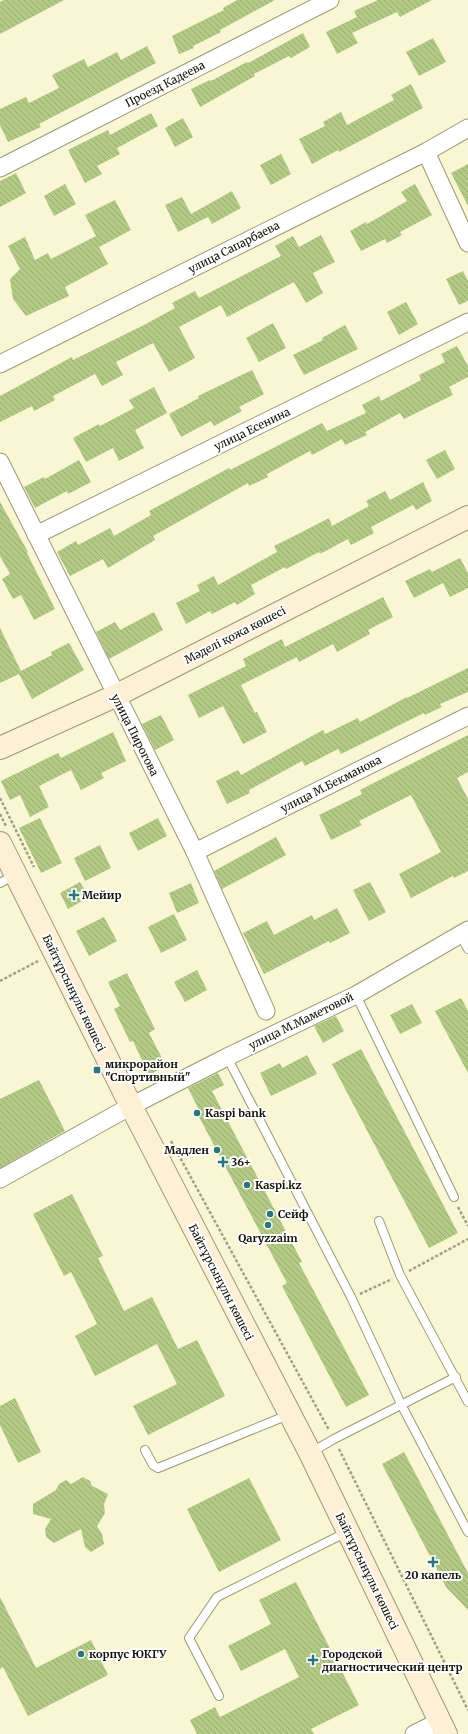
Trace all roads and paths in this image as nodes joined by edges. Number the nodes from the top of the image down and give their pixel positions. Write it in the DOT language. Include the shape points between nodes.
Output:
graph roads {
  1 [pos="330,0"];
  2 [pos="468,128"];
  3 [pos="426,152"];
  4 [pos="0,168"];
  5 [pos="468,243"];
  6 [pos="468,322"];
  7 [pos="0,364"];
  8 [pos="0,462"];
  9 [pos="468,517"];
  10 [pos="36,535"];
  11 [pos="115,696"];
  12 [pos="468,716"];
  13 [pos="0,748"];
  14 [pos="0,798"];
  15 [pos="0,843"];
  16 [pos="195,852"];
  17 [pos="17,876"];
  18 [pos="464,932"];
  19 [pos="468,949"];
  20 [pos="55,953"];
  21 [pos="0,981"];
  22 [pos="356,995"];
  23 [pos="266,1011"];
  24 [pos="227,1057"];
  25 [pos="131,1106"];
  26 [pos="170,1139"];
  27 [pos="0,1179"];
  28 [pos="454,1198"];
  29 [pos="379,1221"];
  30 [pos="468,1226"];
  31 [pos="456,1377"];
  32 [pos="468,1402"];
  33 [pos="402,1406"];
  34 [pos="289,1414"];
  35 [pos="334,1439"];
  36 [pos="145,1450"];
  37 [pos="310,1453"];
  38 [pos="348,1531"];
  39 [pos="468,1532"];
  40 [pos="219,1696"];
  41 [pos="468,1710"];
  42 [pos="443,1728"];
  43 [pos="414,1734"];
  1 -- 4 [label="street, Проезд Кадеева"];
  2 -- 3 [label="street, улица Сапарбаева"];
  3 -- 5 [label="street"];
  3 -- 7 [label="street, улица Сапарбаева"];
  6 -- 10 [label="street, улица Есенина"];
  8 -- 10 [label="street, улица Пирогова"];
  9 -- 11 [label="main road, Мәделі қожа көшесі"];
  10 -- 11 [label="street, улица Пирогова"];
  11 -- 13 [label="main road, Мәделі қожа көшесі"];
  11 -- 16 [label="street, улица Пирогова"];
  12 -- 16 [label="street, улица М.Бекманова"];
  14 -- 17 [label="path"];
  15 -- 17 [label="main road, Байтұрсынұлы көшесі"];
  16 -- 23 [label="street, улица Пирогова"];
  17 -- 20 [label="main road, Байтұрсынұлы көшесі"];
  18 -- 19 [label="lane"];
  18 -- 22 [label="street, улица М.Маметовой"];
  20 -- 21 [label="path"];
  20 -- 25 [label="main road, Байтұрсынұлы көшесі"];
  22 -- 24 [label="street, улица М.Маметовой"];
  22 -- 28 [label="lane"];
  24 -- 25 [label="street, улица М.Маметовой"];
  24 -- 33 [label="lane" via="351,1297"];
  25 -- 27 [label="street, улица М.Маметовой"];
  25 -- 34 [label="main road, Байтұрсынұлы көшесі"];
  26 -- 35 [label="path"];
  28 -- 30 [label="path"];
  29 -- 31 [label="lane" via="400,1275"];
  31 -- 32 [label="lane"];
  31 -- 33 [label="lane"];
  33 -- 35 [label="lane"];
  33 -- 39 [label="lane"];
  34 -- 36 [label="lane" via="158,1468 153,1466"];
  34 -- 37 [label="main road, Байтұрсынұлы көшесі"];
  35 -- 37 [label="lane"];
  35 -- 41 [label="path"];
  37 -- 38 [label="main road, Байтұрсынұлы көшесі"];
  38 -- 40 [label="lane" via="217,1597 189,1638"];
  38 -- 42 [label="main road, Байтұрсынұлы көшесі"];
  42 -- 43 [label="street"];
}
